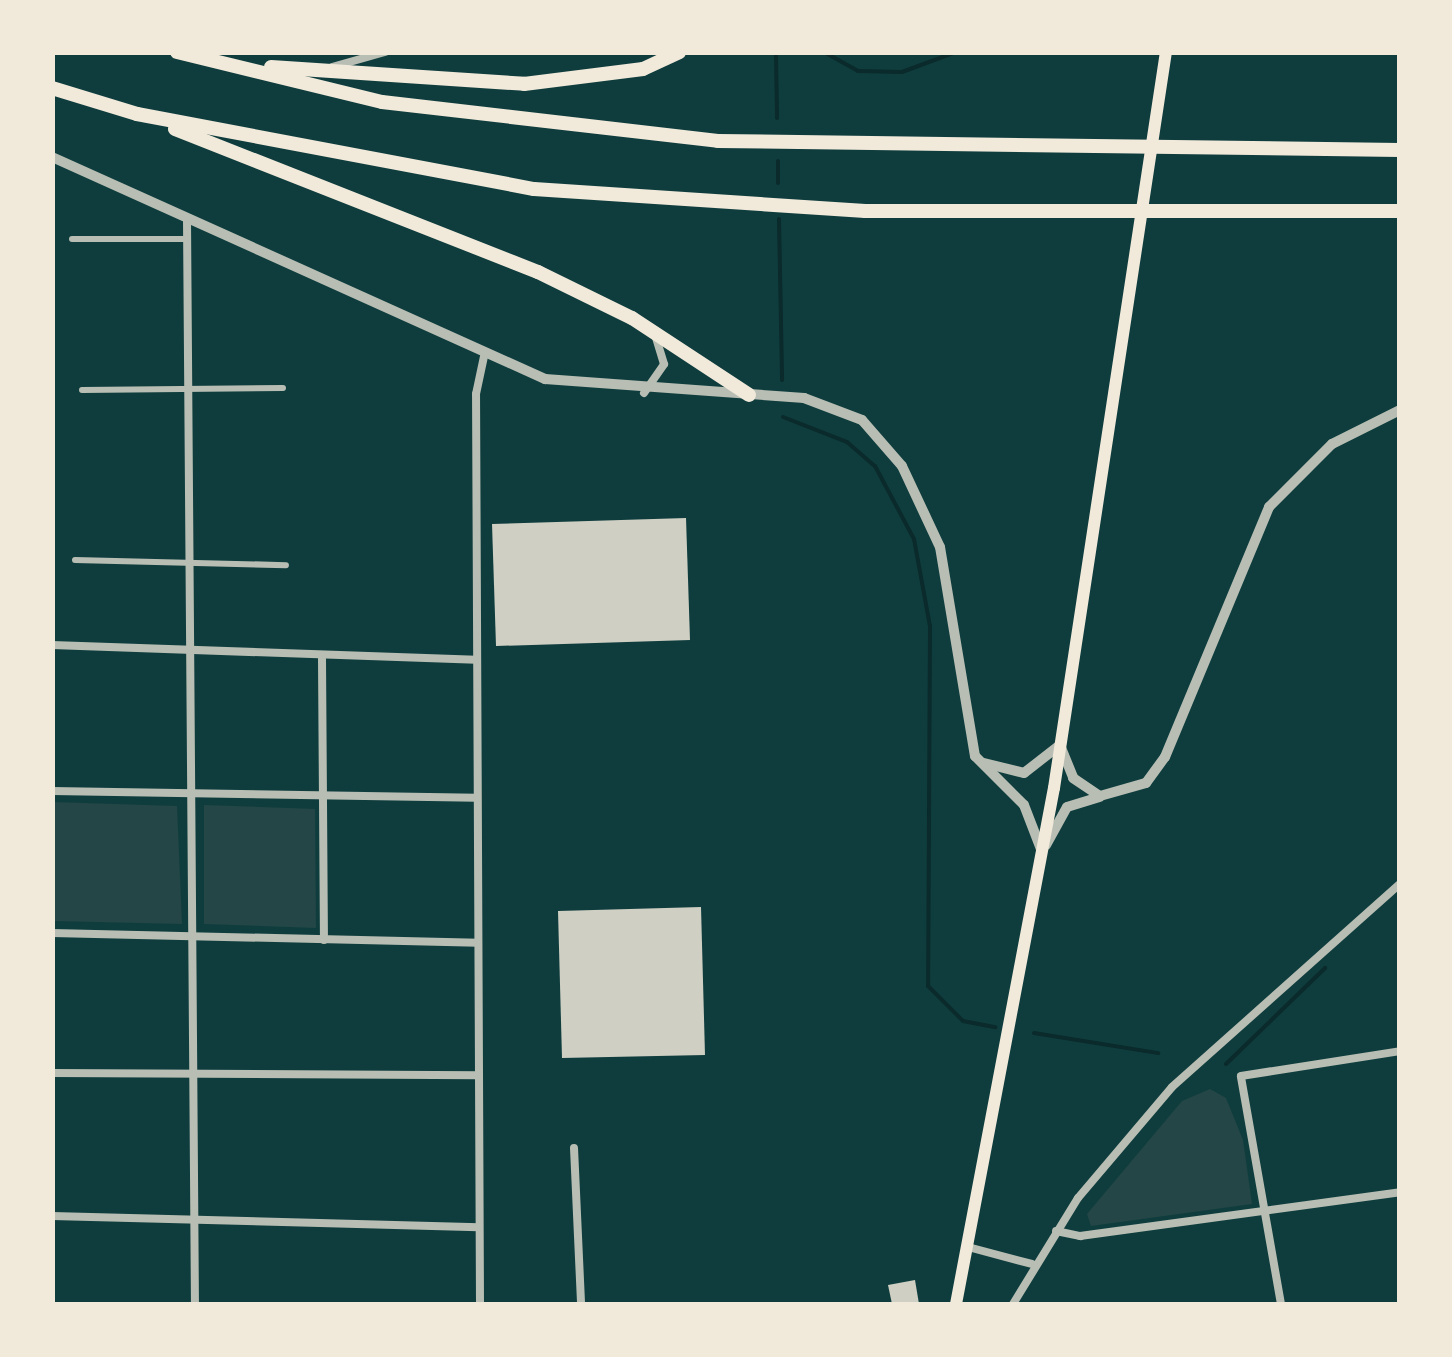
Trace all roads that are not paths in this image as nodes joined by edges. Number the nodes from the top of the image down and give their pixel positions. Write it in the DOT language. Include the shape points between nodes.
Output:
graph roads {
  1 [pos="176,52"];
  2 [pos="385,52"];
  3 [pos="679,52"];
  4 [pos="202,56"];
  5 [pos="1166,58"];
  6 [pos="311,72"];
  7 [pos="52,88"];
  8 [pos="137,114"];
  9 [pos="1400,150"];
  10 [pos="52,158"];
  11 [pos="1400,211"];
  12 [pos="187,220"];
  13 [pos="187,239"];
  14 [pos="72,240"];
  15 [pos="654,334"];
  16 [pos="484,356"];
  17 [pos="283,388"];
  18 [pos="188,389"];
  19 [pos="82,390"];
  20 [pos="644,393"];
  21 [pos="750,395"];
  22 [pos="1400,410"];
  23 [pos="75,560"];
  24 [pos="190,562"];
  25 [pos="286,565"];
  26 [pos="52,646"];
  27 [pos="189,651"];
  28 [pos="322,658"];
  29 [pos="476,660"];
  30 [pos="1060,744"];
  31 [pos="975,756"];
  32 [pos="52,790"];
  33 [pos="191,792"];
  34 [pos="322,796"];
  35 [pos="1100,796"];
  36 [pos="476,798"];
  37 [pos="1042,855"];
  38 [pos="1400,884"];
  39 [pos="52,933"];
  40 [pos="192,937"];
  41 [pos="324,940"];
  42 [pos="478,943"];
  43 [pos="1400,1051"];
  44 [pos="52,1073"];
  45 [pos="192,1074"];
  46 [pos="479,1076"];
  47 [pos="574,1148"];
  48 [pos="1400,1192"];
  49 [pos="1266,1212"];
  50 [pos="52,1216"];
  51 [pos="194,1220"];
  52 [pos="479,1226"];
  53 [pos="1056,1231"];
  54 [pos="968,1247"];
  55 [pos="1032,1264"];
  56 [pos="195,1304"];
  57 [pos="480,1304"];
  58 [pos="580,1304"];
  59 [pos="956,1304"];
  60 [pos="1013,1304"];
  61 [pos="1281,1304"];
  1 -- 4 [label="highway"];
  2 -- 6 [label="street"];
  3 -- 6 [label="highway" via="643,69 524,84"];
  4 -- 6 [label="highway"];
  4 -- 9 [label="highway" via="382,102 718,141"];
  5 -- 30 [label="main road"];
  7 -- 8 [label="highway"];
  8 -- 11 [label="highway" via="534,189 698,202 865,211"];
  8 -- 15 [label="highway" via="521,265"];
  10 -- 12 [label="street"];
  12 -- 13 [label="street"];
  12 -- 16 [label="street"];
  13 -- 14 [label="street"];
  13 -- 18 [label="street"];
  15 -- 20 [label="street" via="664,364"];
  15 -- 21 [label="highway"];
  16 -- 20 [label="street" via="545,379"];
  16 -- 29 [label="street" via="476,394"];
  17 -- 18 [label="street"];
  18 -- 19 [label="street"];
  18 -- 24 [label="street"];
  20 -- 21 [label="street"];
  21 -- 31 [label="street" via="834,405 862,420 902,466 946,572"];
  22 -- 35 [label="street" via="1357,427 1282,488 1165,758 1136,789"];
  23 -- 24 [label="street"];
  24 -- 25 [label="street"];
  24 -- 27 [label="street"];
  26 -- 27 [label="street"];
  27 -- 28 [label="street"];
  27 -- 33 [label="street"];
  28 -- 29 [label="street"];
  28 -- 34 [label="street"];
  29 -- 36 [label="street"];
  30 -- 31 [label="street" via="1024,773"];
  30 -- 35 [label="street" via="1073,778"];
  30 -- 37 [label="main road"];
  31 -- 37 [label="street" via="1024,804"];
  32 -- 33 [label="street"];
  33 -- 34 [label="street"];
  33 -- 40 [label="street"];
  34 -- 36 [label="street"];
  34 -- 41 [label="street"];
  35 -- 37 [label="street" via="1067,807"];
  36 -- 42 [label="street"];
  37 -- 54 [label="main road"];
  38 -- 53 [label="street" via="1172,1087"];
  39 -- 40 [label="street"];
  40 -- 41 [label="street"];
  40 -- 45 [label="street"];
  41 -- 42 [label="street"];
  42 -- 46 [label="street"];
  43 -- 49 [label="street" via="1241,1076"];
  44 -- 45 [label="street"];
  45 -- 46 [label="street"];
  45 -- 51 [label="street"];
  46 -- 52 [label="street"];
  47 -- 58 [label="street"];
  48 -- 49 [label="street"];
  49 -- 53 [label="street" via="1080,1236"];
  49 -- 61 [label="street"];
  50 -- 51 [label="street"];
  51 -- 52 [label="street"];
  51 -- 56 [label="street"];
  52 -- 57 [label="street"];
  53 -- 55 [label="street"];
  54 -- 55 [label="street"];
  54 -- 59 [label="main road"];
  55 -- 60 [label="street"];
}
